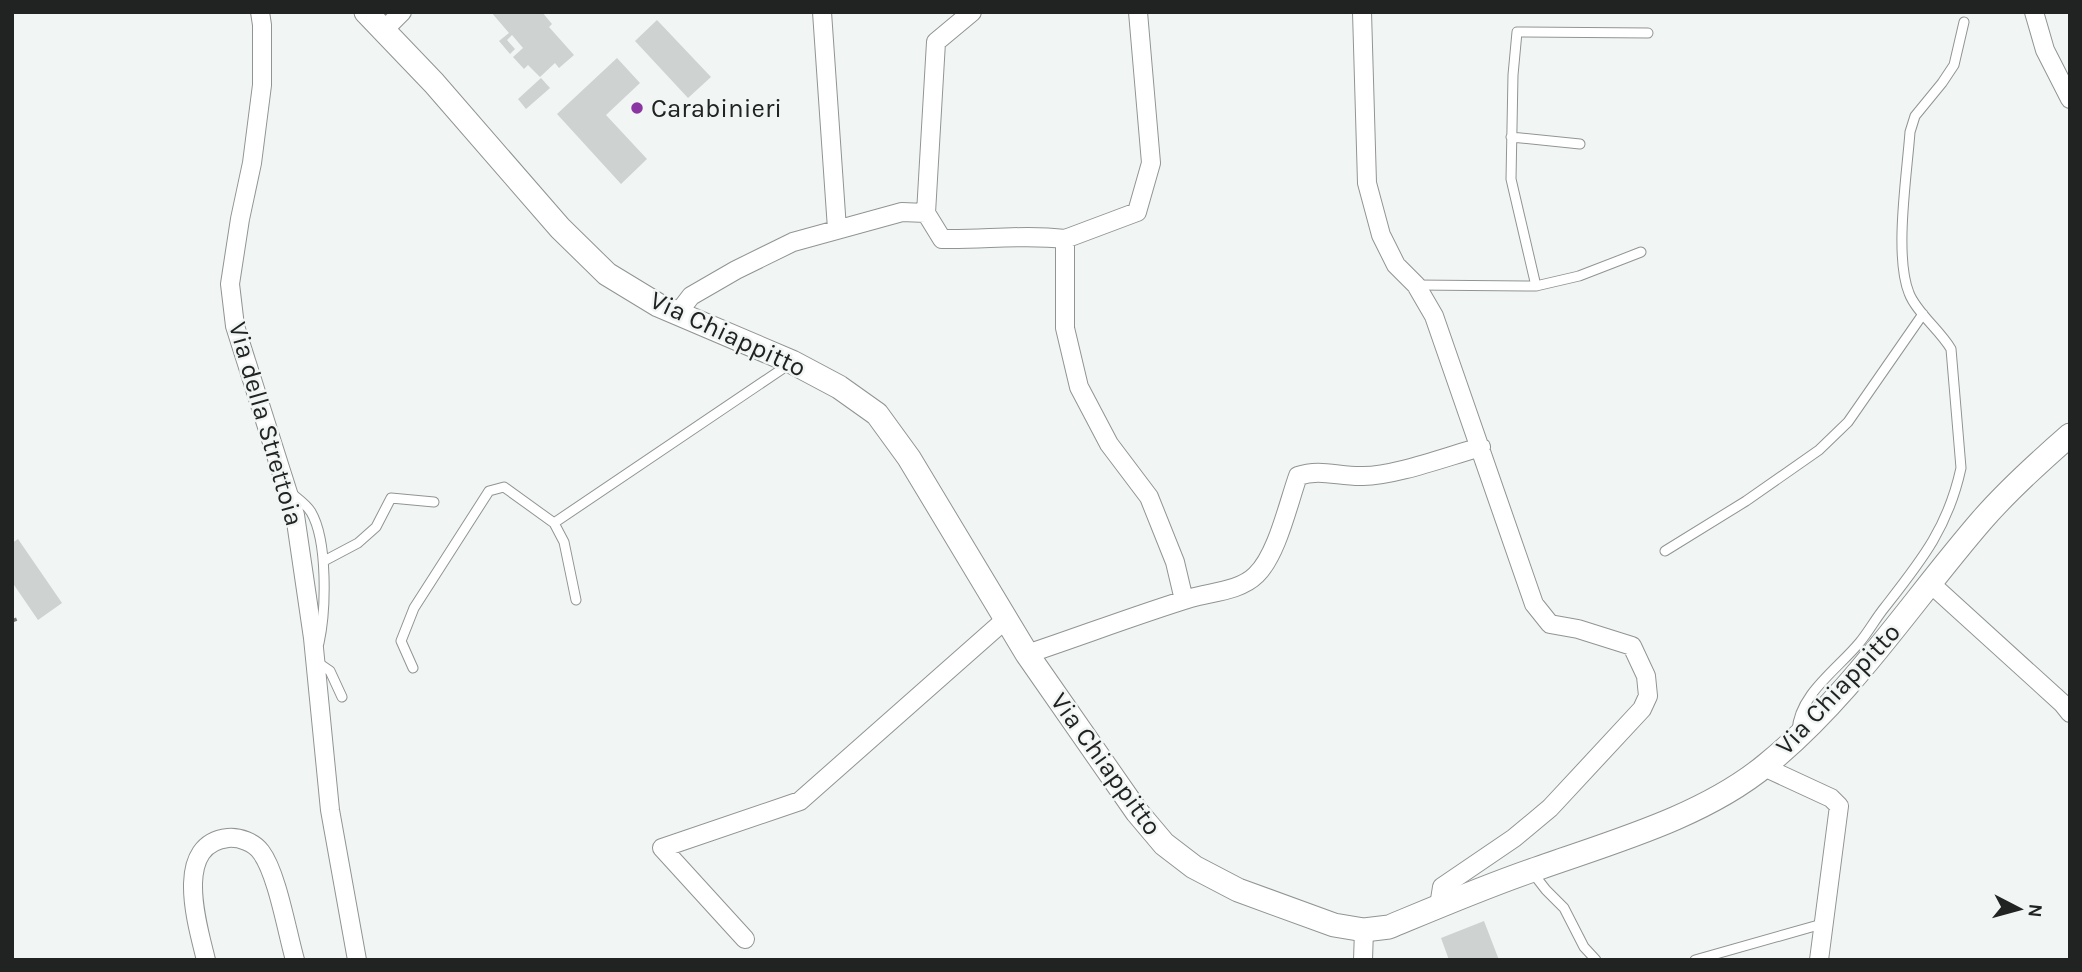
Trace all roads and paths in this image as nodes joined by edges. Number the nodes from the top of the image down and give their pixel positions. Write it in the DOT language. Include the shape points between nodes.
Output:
graph roads {
  1 [pos="260,12"];
  2 [pos="366,12"];
  3 [pos="402,12"];
  4 [pos="822,12"];
  5 [pos="972,12"];
  6 [pos="1138,12"];
  7 [pos="1362,12"];
  8 [pos="2034,12"];
  9 [pos="1964,22"];
  10 [pos="384,30"];
  11 [pos="1648,33"];
  12 [pos="2070,99"];
  13 [pos="1511,137"];
  14 [pos="1580,144"];
  15 [pos="926,213"];
  16 [pos="837,229"];
  17 [pos="1065,239"];
  18 [pos="1641,252"];
  19 [pos="1416,285"];
  20 [pos="1536,286"];
  21 [pos="678,313"];
  22 [pos="1923,314"];
  23 [pos="792,362"];
  24 [pos="2070,435"];
  25 [pos="1480,447"];
  26 [pos="289,492"];
  27 [pos="434,502"];
  28 [pos="554,523"];
  29 [pos="1665,551"];
  30 [pos="324,561"];
  31 [pos="1930,584"];
  32 [pos="576,600"];
  33 [pos="1184,600"];
  34 [pos="1006,619"];
  35 [pos="1027,654"];
  36 [pos="315,661"];
  37 [pos="413,668"];
  38 [pos="342,697"];
  39 [pos="2070,713"];
  40 [pos="1797,739"];
  41 [pos="1764,767"];
  42 [pos="1531,870"];
  43 [pos="1439,906"];
  44 [pos="1822,924"];
  45 [pos="1364,930"];
  46 [pos="745,939"];
  47 [pos="206,960"];
  48 [pos="295,960"];
  49 [pos="357,960"];
  50 [pos="1363,960"];
  51 [pos="1596,960"];
  52 [pos="1695,960"];
  53 [pos="1819,960"];
  1 -- 26 [label="street, Via della Strettoia" via="262,85 230,284 235,326"];
  2 -- 10 [label="street, Via Chiappitto"];
  3 -- 10 [label="street"];
  4 -- 16 [label="street"];
  5 -- 15 [label="street" via="936,42"];
  6 -- 17 [label="street" via="1151,163 1137,212"];
  7 -- 19 [label="street" via="1367,183 1381,235 1396,265"];
  8 -- 12 [label="street" via="2045,50"];
  9 -- 22 [label="lane" via="1954,65 1916,116 1910,132 1902,253 1909,295"];
  10 -- 21 [label="street, Via Chiappitto" via="559,228 607,274"];
  11 -- 13 [label="lane" via="1517,32"];
  13 -- 14 [label="lane"];
  13 -- 20 [label="lane" via="1511,178"];
  15 -- 16 [label="street" via="902,212"];
  15 -- 17 [label="street" via="942,239"];
  16 -- 21 [label="street" via="793,242 736,270 691,296"];
  17 -- 33 [label="street" via="1065,328 1079,387 1109,444 1149,497 1175,562"];
  18 -- 20 [label="lane" via="1579,276"];
  19 -- 20 [label="lane"];
  19 -- 25 [label="street" via="1434,316"];
  21 -- 23 [label="street, Via Chiappitto"];
  22 -- 29 [label="lane" via="1848,422 1819,450"];
  22 -- 40 [label="lane" via="1951,349 1961,468 1958,484 1938,535 1920,562 1861,641 1807,699 1798,716"];
  23 -- 28 [label="lane"];
  23 -- 34 [label="street, Via Chiappitto" via="877,414 909,458"];
  24 -- 31 [label="street, Via Chiappitto" via="1991,510"];
  25 -- 33 [label="street" via="1390,473 1363,477 1311,471 1298,476 1282,525 1256,576"];
  25 -- 43 [label="street" via="1534,604 1550,624 1632,646 1646,676 1648,696 1642,709 1550,808 1442,887"];
  26 -- 30 [label="lane" via="312,513"];
  26 -- 36 [label="street, Via della Strettoia"];
  27 -- 30 [label="lane" via="391,498 376,527 358,543"];
  28 -- 32 [label="lane" via="564,542"];
  28 -- 37 [label="lane" via="503,487 489,491 414,608 401,641"];
  30 -- 36 [label="lane" via="322,629"];
  31 -- 39 [label="street"];
  31 -- 40 [label="street, Via Chiappitto" via="1866,664"];
  33 -- 35 [label="street"];
  34 -- 35 [label="street, Via Chiappitto"];
  34 -- 46 [label="street" via="800,801 662,848"];
  35 -- 45 [label="street, Via Chiappitto" via="1164,844 1194,867 1238,890 1334,925"];
  36 -- 38 [label="lane" via="330,671"];
  36 -- 49 [label="street, Via della Strettoia" via="330,810"];
  40 -- 41 [label="street, Via Chiappitto"];
  41 -- 42 [label="street, Via Chiappitto" via="1668,822"];
  41 -- 44 [label="street" via="1839,806"];
  42 -- 43 [label="street, Via Chiappitto"];
  42 -- 51 [label="lane" via="1564,908"];
  43 -- 45 [label="street, Via Chiappitto" via="1389,927"];
  44 -- 52 [label="lane"];
  44 -- 53 [label="street"];
  45 -- 50 [label="street"];
  47 -- 48 [label="street" via="192,872 209,845 226,838 243,839 259,848 270,864"];
}
